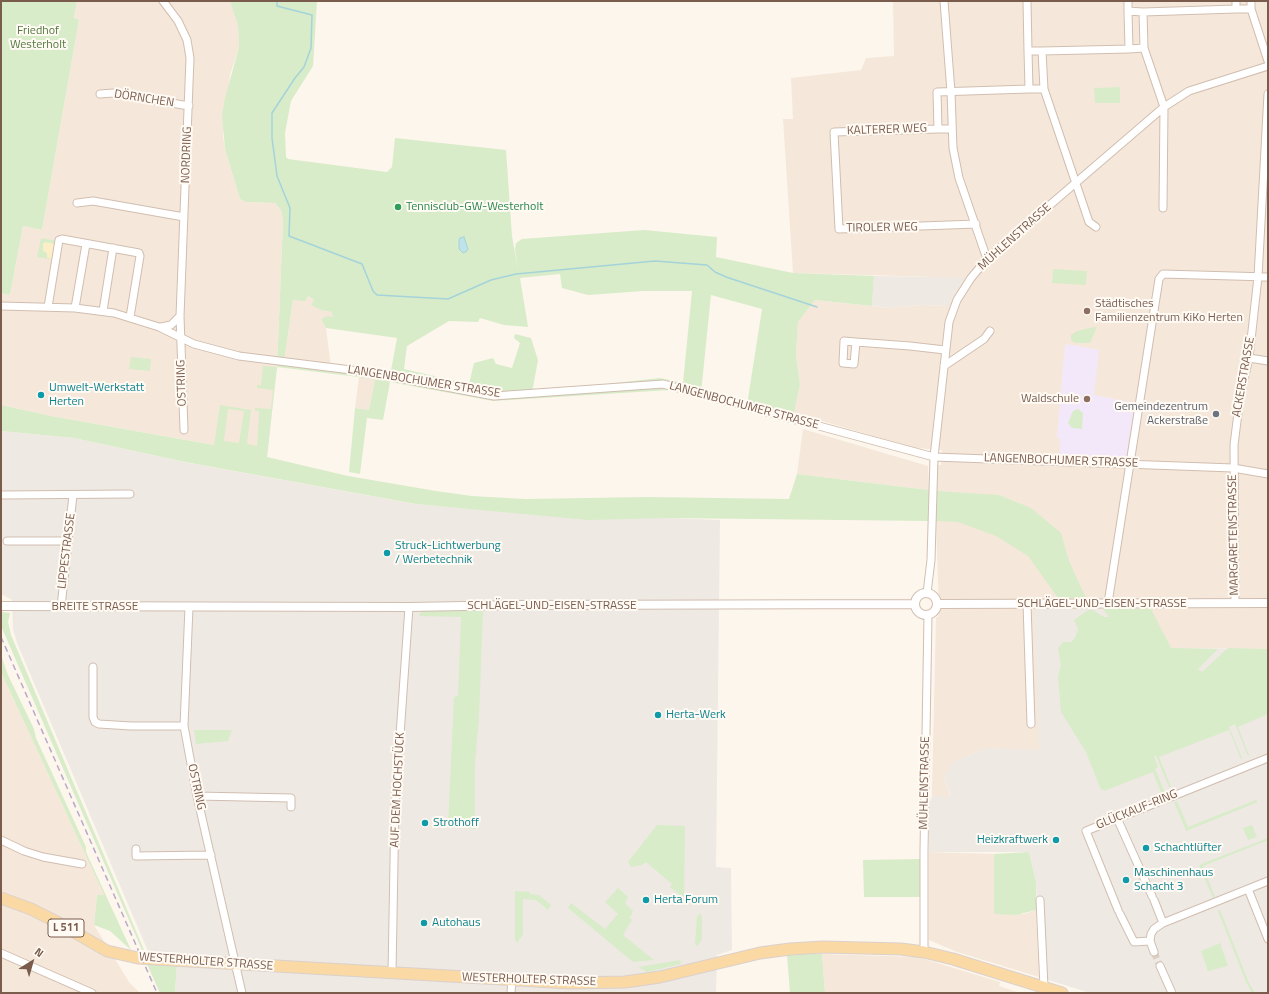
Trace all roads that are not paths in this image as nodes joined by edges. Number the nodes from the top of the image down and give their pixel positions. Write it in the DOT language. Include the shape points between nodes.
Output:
graph roads {
  1 [pos="164,1"];
  2 [pos="944,1"];
  3 [pos="1027,1"];
  4 [pos="1128,1"];
  5 [pos="1251,1"];
  6 [pos="1236,5"];
  7 [pos="1251,9"];
  8 [pos="1128,11"];
  9 [pos="1143,12"];
  10 [pos="1144,48"];
  11 [pos="1129,49"];
  12 [pos="1028,51"];
  13 [pos="1042,51"];
  14 [pos="1268,60"];
  15 [pos="1268,66"];
  16 [pos="1029,89"];
  17 [pos="1044,89"];
  18 [pos="951,92"];
  19 [pos="100,94"];
  20 [pos="1268,94"];
  21 [pos="189,106"];
  22 [pos="1164,107"];
  23 [pos="952,128"];
  24 [pos="938,129"];
  25 [pos="835,154"];
  26 [pos="1076,182"];
  27 [pos="77,203"];
  28 [pos="1163,208"];
  29 [pos="184,217"];
  30 [pos="976,224"];
  31 [pos="1096,227"];
  32 [pos="86,244"];
  33 [pos="113,248"];
  34 [pos="987,259"];
  35 [pos="1258,277"];
  36 [pos="1268,277"];
  37 [pos="1,306"];
  38 [pos="48,307"];
  39 [pos="75,308"];
  40 [pos="103,311"];
  41 [pos="180,316"];
  42 [pos="130,317"];
  43 [pos="159,327"];
  44 [pos="990,331"];
  45 [pos="180,337"];
  46 [pos="856,342"];
  47 [pos="945,350"];
  48 [pos="1249,358"];
  49 [pos="1268,360"];
  50 [pos="944,366"];
  51 [pos="184,430"];
  52 [pos="934,457"];
  53 [pos="1131,464"];
  54 [pos="1233,468"];
  55 [pos="1268,474"];
  56 [pos="130,494"];
  57 [pos="1,495"];
  58 [pos="73,495"];
  59 [pos="7,541"];
  60 [pos="68,541"];
  61 [pos="927,594"];
  62 [pos="1108,603"];
  63 [pos="1235,603"];
  64 [pos="1268,603"];
  65 [pos="915,604"];
  66 [pos="937,604"];
  67 [pos="1027,604"];
  68 [pos="1,606"];
  69 [pos="61,607"];
  70 [pos="189,607"];
  71 [pos="409,607"];
  72 [pos="928,615"];
  73 [pos="93,667"];
  74 [pos="1031,724"];
  75 [pos="184,726"];
  76 [pos="1268,758"];
  77 [pos="197,796"];
  78 [pos="291,807"];
  79 [pos="1117,818"];
  80 [pos="1,840"];
  81 [pos="136,848"];
  82 [pos="211,855"];
  83 [pos="82,864"];
  84 [pos="1268,881"];
  85 [pos="1248,889"];
  86 [pos="1,898"];
  87 [pos="1040,900"];
  88 [pos="1163,923"];
  89 [pos="1268,939"];
  90 [pos="1150,941"];
  91 [pos="924,952"];
  92 [pos="1154,952"];
  93 [pos="1,953"];
  94 [pos="235,963"];
  95 [pos="1160,966"];
  96 [pos="392,973"];
  97 [pos="512,980"];
  98 [pos="1044,987"];
  99 [pos="1170,992"];
  100 [pos="92,993"];
  101 [pos="242,993"];
  102 [pos="511,993"];
  103 [pos="1062,993"];
  1 -- 21 [label="street, NORDRING" via="187,40 190,58"];
  2 -- 18 [label="street"];
  3 -- 12 [label="street"];
  4 -- 8 [label="street"];
  5 -- 7 [label="street"];
  6 -- 7 [label="street"];
  6 -- 9 [label="street"];
  7 -- 14 [label="street"];
  8 -- 9 [label="street"];
  8 -- 11 [label="street"];
  9 -- 10 [label="street"];
  10 -- 11 [label="street"];
  10 -- 22 [label="street"];
  11 -- 13 [label="street"];
  12 -- 13 [label="street"];
  12 -- 16 [label="street"];
  13 -- 17 [label="street"];
  15 -- 22 [label="street, MÜHLENSTRASSE" via="1190,91"];
  16 -- 17 [label="street"];
  16 -- 18 [label="street"];
  17 -- 26 [label="street"];
  18 -- 23 [label="street"];
  18 -- 24 [label="street" via="937,92"];
  19 -- 21 [label="street, DÖRNCHEN" via="113,93"];
  20 -- 35 [label="street, ACKERSTRASSE"];
  21 -- 29 [label="street, NORDRING"];
  22 -- 26 [label="street, MÜHLENSTRASSE"];
  22 -- 28 [label="street"];
  23 -- 24 [label="street"];
  23 -- 30 [label="street" via="959,178"];
  24 -- 25 [label="street, KALTERER WEG" via="834,132"];
  25 -- 30 [label="street, TIROLER WEG" via="839,229"];
  26 -- 31 [label="street" via="1089,222"];
  26 -- 34 [label="street, MÜHLENSTRASSE"];
  27 -- 29 [label="street" via="93,201"];
  29 -- 41 [label="street, NORDRING"];
  30 -- 34 [label="street"];
  32 -- 33 [label="street"];
  32 -- 38 [label="street" via="59,240"];
  32 -- 39 [label="street"];
  33 -- 40 [label="street"];
  33 -- 42 [label="street" via="137,252 140,256"];
  34 -- 47 [label="street, MÜHLENSTRASSE" via="957,300 949,322"];
  35 -- 36 [label="street"];
  35 -- 48 [label="street, ACKERSTRASSE"];
  35 -- 53 [label="street" via="1163,274 1159,279"];
  37 -- 38 [label="street, LANGENBOCHUMER STRASSE"];
  38 -- 39 [label="street, LANGENBOCHUMER STRASSE"];
  39 -- 40 [label="street, LANGENBOCHUMER STRASSE"];
  40 -- 42 [label="street, LANGENBOCHUMER STRASSE"];
  41 -- 43 [label="street" via="171,325"];
  41 -- 45 [label="street, NORDRING"];
  42 -- 43 [label="street, LANGENBOCHUMER STRASSE"];
  43 -- 45 [label="street, LANGENBOCHUMER STRASSE"];
  44 -- 50 [label="street" via="984,339"];
  45 -- 51 [label="street, OSTRING"];
  45 -- 52 [label="street, LANGENBOCHUMER STRASSE" via="194,344 239,356 368,372 494,396 663,384"];
  46 -- 47 [label="street"];
  47 -- 50 [label="street, MÜHLENSTRASSE"];
  48 -- 49 [label="street"];
  48 -- 54 [label="street, ACKERSTRASSE" via="1236,422"];
  50 -- 52 [label="street, MÜHLENSTRASSE"];
  52 -- 53 [label="street, LANGENBOCHUMER STRASSE"];
  52 -- 61 [label="street, MÜHLENSTRASSE"];
  53 -- 54 [label="street, LANGENBOCHUMER STRASSE"];
  53 -- 62 [label="street"];
  54 -- 55 [label="street, LANGENBOCHUMER STRASSE"];
  54 -- 63 [label="street, MARGARETENSTRASSE"];
  56 -- 58 [label="street, LIPPESTRASSE"];
  57 -- 58 [label="street, LIPPESTRASSE"];
  58 -- 60 [label="street, LIPPESTRASSE"];
  59 -- 60 [label="street"];
  60 -- 69 [label="street, LIPPESTRASSE"];
  61 -- 65 [label="street" via="919,596"];
  61 -- 66 [label="street" via="934,597"];
  62 -- 63 [label="street, SCHLÄGEL-UND-EISEN-STRASSE"];
  62 -- 67 [label="street, SCHLÄGEL-UND-EISEN-STRASSE"];
  63 -- 64 [label="street, SCHLÄGEL-UND-EISEN-STRASSE"];
  65 -- 71 [label="street, SCHLÄGEL-UND-EISEN-STRASSE"];
  65 -- 72 [label="street" via="919,612"];
  66 -- 67 [label="street, SCHLÄGEL-UND-EISEN-STRASSE"];
  66 -- 72 [label="street" via="934,611"];
  67 -- 74 [label="street"];
  68 -- 69 [label="street, BREITE STRASSE"];
  69 -- 70 [label="street, BREITE STRASSE"];
  70 -- 71 [label="street, SCHLÄGEL-UND-EISEN-STRASSE"];
  70 -- 75 [label="street, OSTRING"];
  71 -- 96 [label="street, AUF DEM HOCHSTÜCK" via="396,806"];
  72 -- 91 [label="street, MÜHLENSTRASSE"];
  73 -- 75 [label="street" via="95,722 131,726"];
  75 -- 77 [label="street, OSTRING"];
  76 -- 79 [label="street, GLÜCKAUF-RING"];
  77 -- 78 [label="street" via="291,798"];
  77 -- 82 [label="street, OSTRING"];
  79 -- 88 [label="street"];
  79 -- 90 [label="street, GLÜCKAUF-RING" via="1086,831 1134,942"];
  80 -- 83 [label="street" via="43,857"];
  81 -- 82 [label="street" via="136,856"];
  82 -- 94 [label="street, OSTRING"];
  84 -- 85 [label="street"];
  85 -- 88 [label="street"];
  85 -- 89 [label="street"];
  86 -- 94 [label="main road, WESTERHOLTER STRASSE / L 511" via="31,909 96,946 117,954 138,958"];
  87 -- 98 [label="street"];
  88 -- 90 [label="street" via="1154,929"];
  90 -- 92 [label="street"];
  91 -- 97 [label="main road, WESTERHOLTER STRASSE / L 511" via="858,947 790,949 625,982"];
  91 -- 98 [label="main road, WESTERHOLTER STRASSE / L 511"];
  93 -- 100 [label="street"];
  94 -- 96 [label="main road, WESTERHOLTER STRASSE / L 511"];
  94 -- 101 [label="street, OSTRING"];
  95 -- 99 [label="street"];
  96 -- 97 [label="main road, WESTERHOLTER STRASSE / L 511"];
  97 -- 102 [label="street"];
  98 -- 103 [label="main road, WESTERHOLTER STRASSE / L 511"];
}
